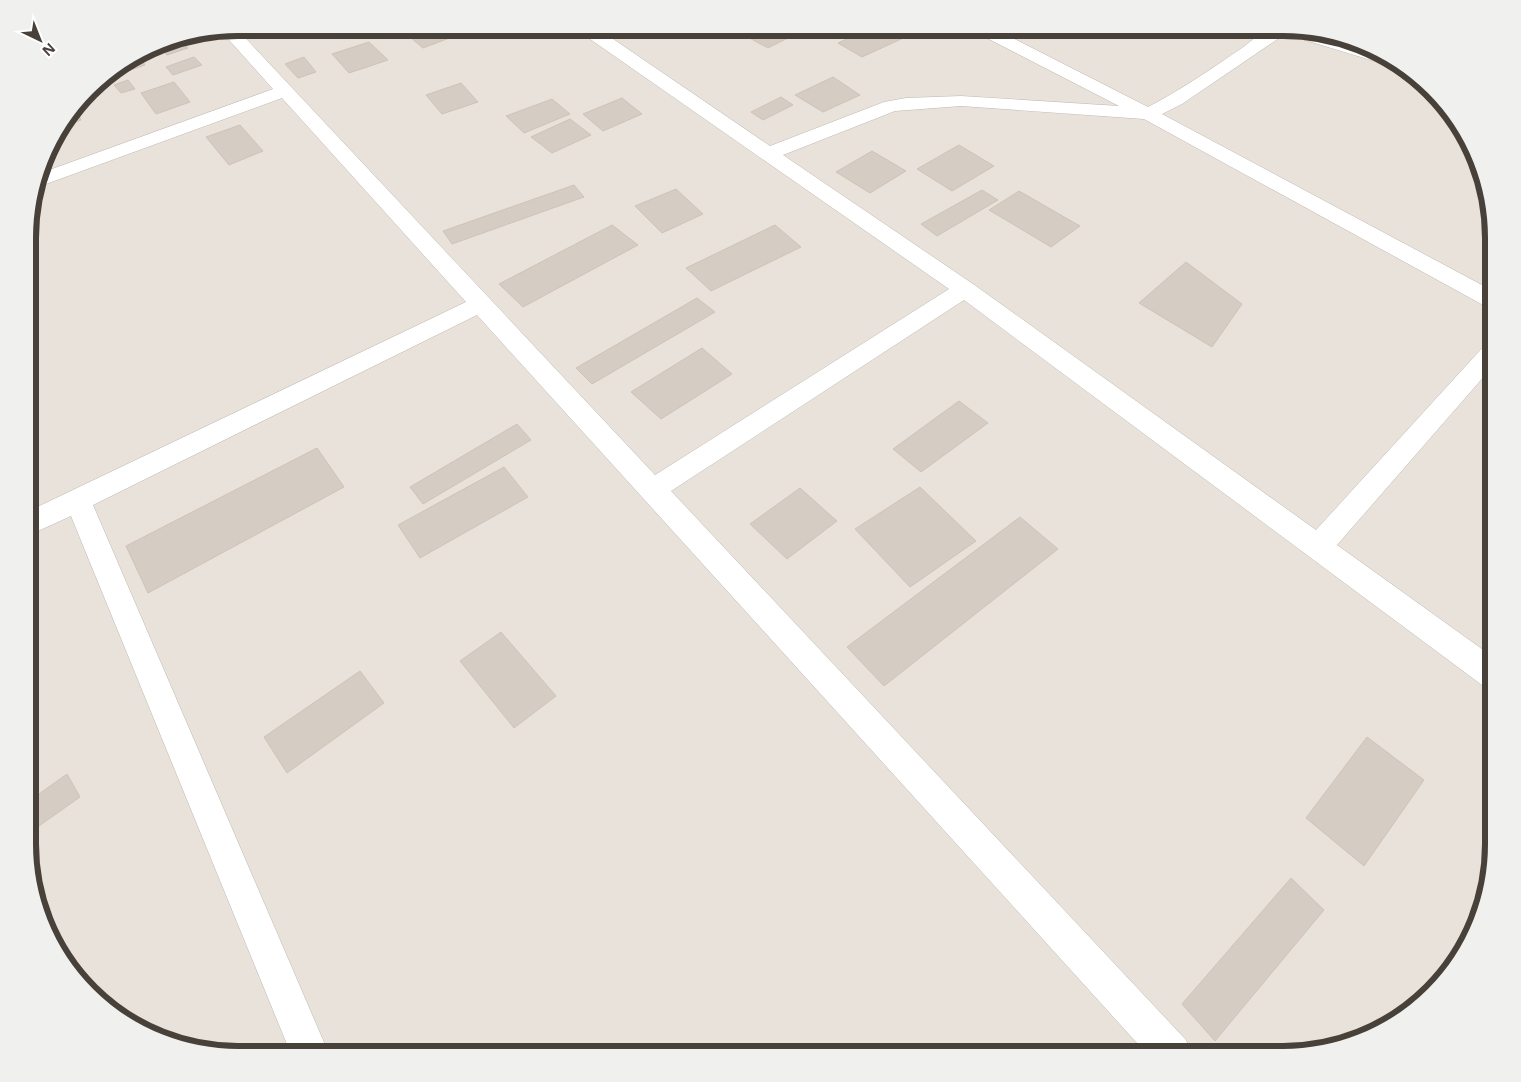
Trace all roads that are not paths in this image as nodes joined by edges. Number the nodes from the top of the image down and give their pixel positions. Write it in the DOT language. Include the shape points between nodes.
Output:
graph roads {
  1 [pos="234,36"];
  2 [pos="597,36"];
  3 [pos="997,36"];
  4 [pos="1271,36"];
  5 [pos="285,91"];
  6 [pos="1148,114"];
  7 [pos="767,154"];
  8 [pos="46,177"];
  9 [pos="965,289"];
  10 [pos="1485,298"];
  11 [pos="480,304"];
  12 [pos="1485,360"];
  13 [pos="652,490"];
  14 [pos="78,501"];
  15 [pos="36,521"];
  16 [pos="1318,548"];
  17 [pos="1485,670"];
  18 [pos="307,1046"];
  19 [pos="1165,1046"];
  1 -- 5 [label="street"];
  2 -- 7 [label="street"];
  3 -- 6 [label="street"];
  4 -- 6 [label="street" via="1176,100"];
  5 -- 8 [label="street"];
  5 -- 11 [label="street"];
  6 -- 7 [label="street" via="1030,104 906,103 890,106"];
  6 -- 10 [label="street"];
  7 -- 9 [label="street"];
  9 -- 13 [label="street"];
  9 -- 16 [label="street"];
  11 -- 13 [label="street"];
  11 -- 14 [label="street"];
  12 -- 16 [label="street"];
  13 -- 19 [label="street"];
  14 -- 15 [label="street"];
  14 -- 18 [label="street"];
  16 -- 17 [label="street"];
}
